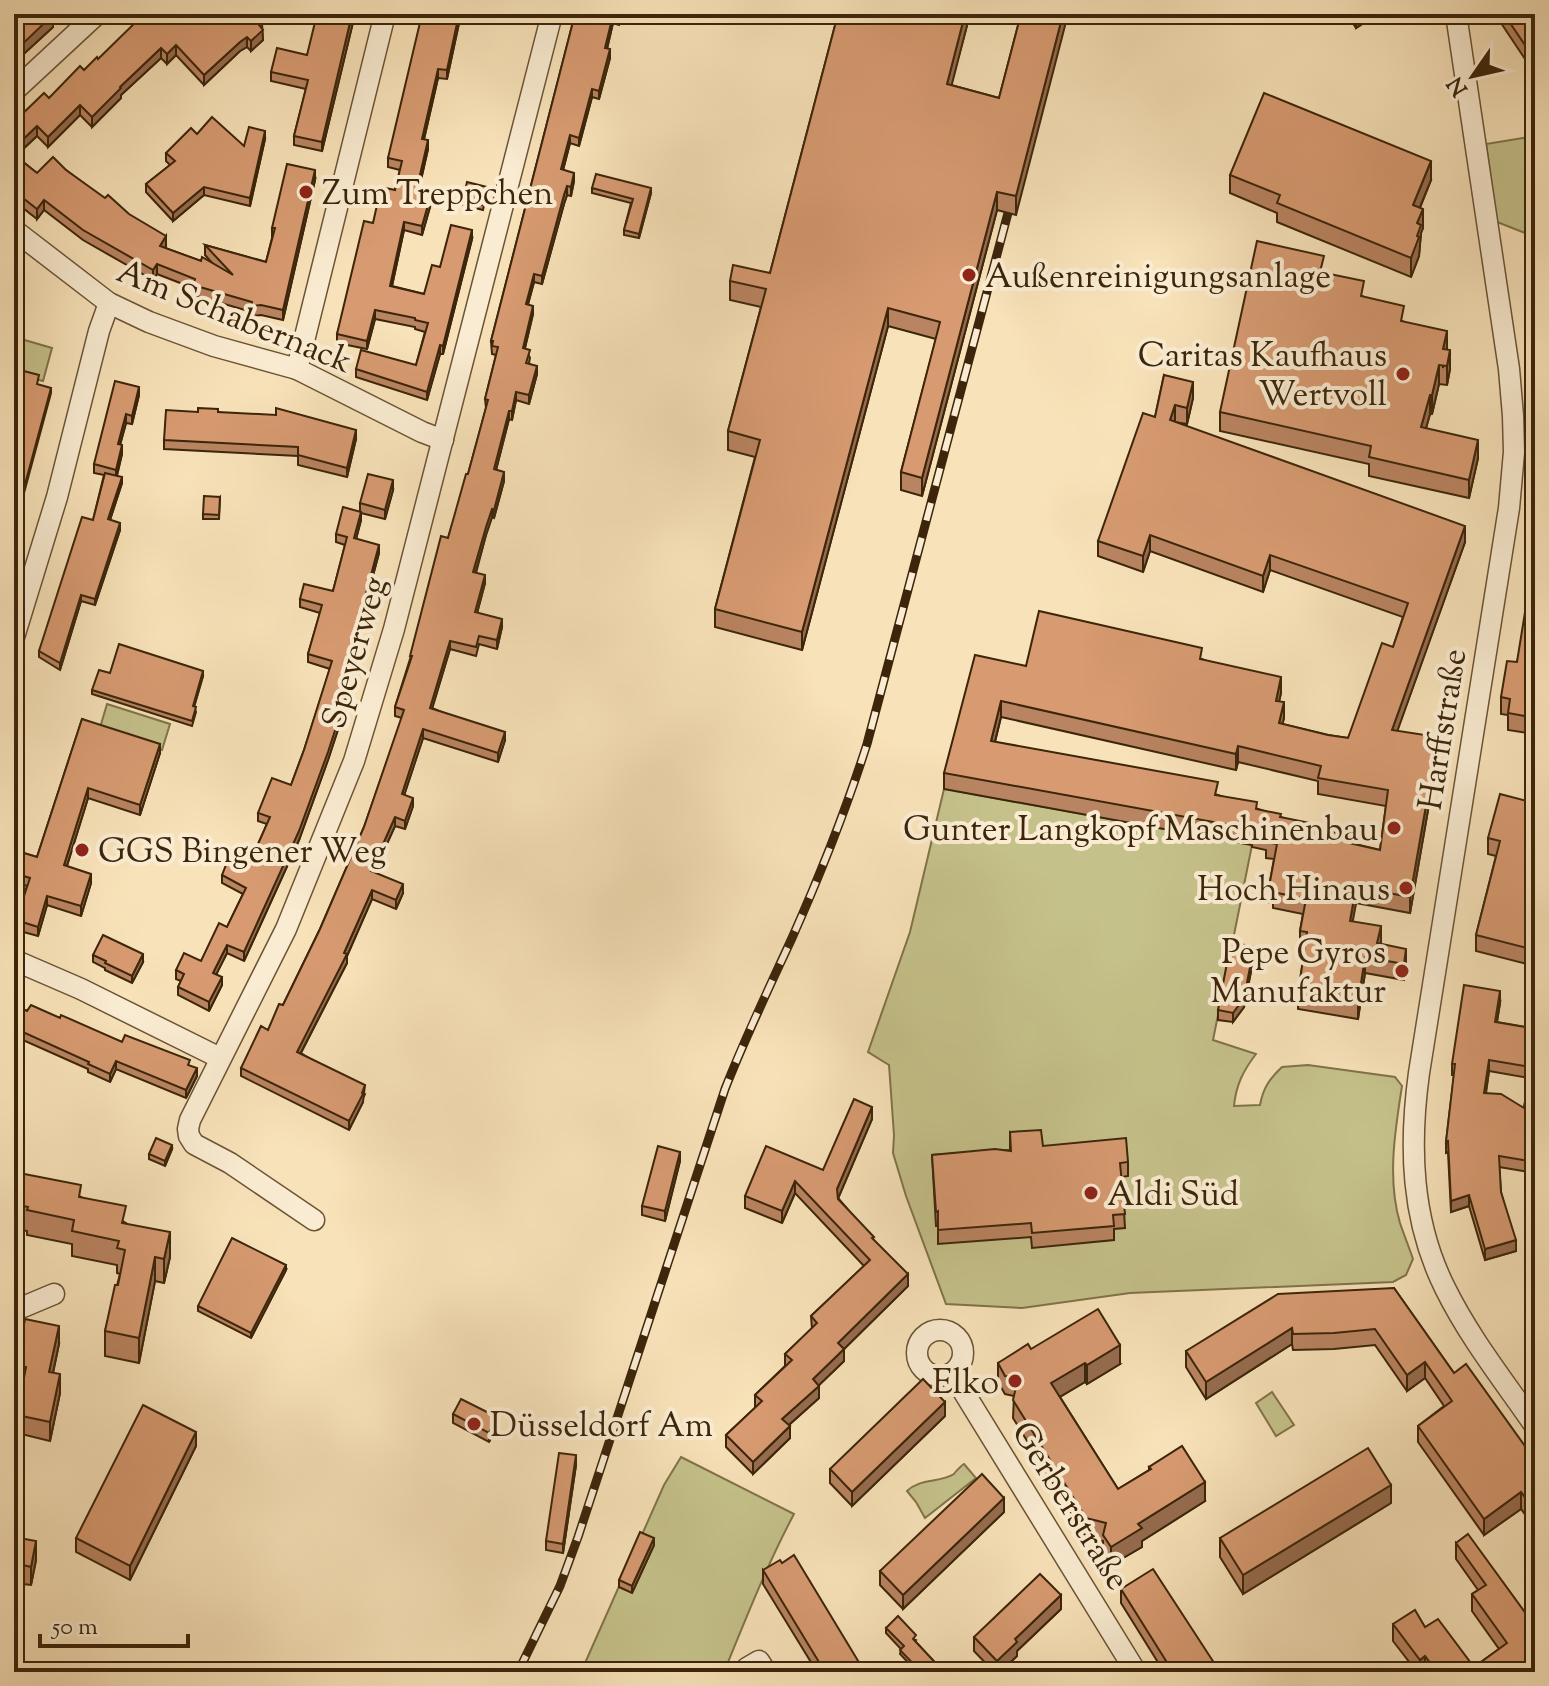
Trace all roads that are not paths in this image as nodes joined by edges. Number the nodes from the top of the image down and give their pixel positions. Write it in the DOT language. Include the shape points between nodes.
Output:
graph roads {
  1 [pos="97,14"];
  2 [pos="385,14"];
  3 [pos="552,14"];
  4 [pos="1456,14"];
  5 [pos="14,91"];
  6 [pos="14,230"];
  7 [pos="109,303"];
  8 [pos="297,369"];
  9 [pos="443,440"];
  10 [pos="14,637"];
  11 [pos="14,960"];
  12 [pos="220,1058"];
  13 [pos="314,1220"];
  14 [pos="54,1294"];
  15 [pos="14,1305"];
  16 [pos="952,1373"];
  17 [pos="1535,1426"];
  18 [pos="745,1672"];
  19 [pos="766,1672"];
  20 [pos="1136,1672"];
  1 -- 5 [label="street"];
  2 -- 8 [label="street"];
  3 -- 9 [label="street, Speyerweg"];
  4 -- 17 [label="street, Harffstraße" via="1509,369 1514,452 1419,1073 1413,1156 1422,1220 1444,1286"];
  6 -- 7 [label="street, Am Schabernack"];
  7 -- 8 [label="street, Am Schabernack" via="214,346"];
  7 -- 10 [label="street"];
  8 -- 9 [label="street, Am Schabernack"];
  9 -- 12 [label="street, Speyerweg" via="354,761 286,929"];
  11 -- 12 [label="street"];
  12 -- 13 [label="street, Speyerweg" via="190,1120 191,1140"];
  14 -- 15 [label="street" via="23,1307"];
  16 -- 20 [label="street, Gerberstraße"];
  18 -- 19 [label="street" via="759,1661"];
}
